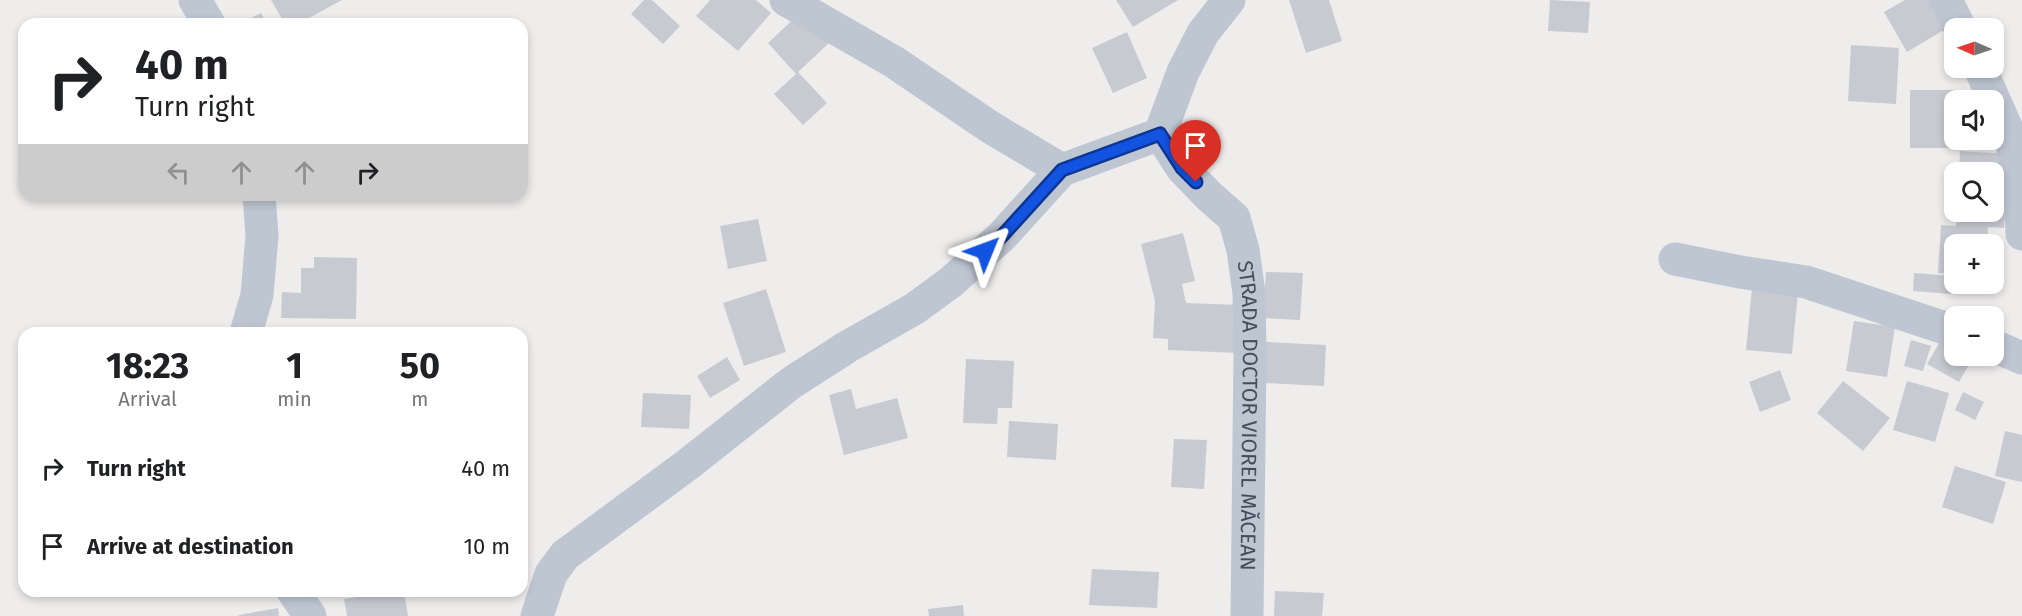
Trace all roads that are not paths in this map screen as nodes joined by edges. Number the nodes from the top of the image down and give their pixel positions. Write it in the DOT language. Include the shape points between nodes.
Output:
graph roads {
  1 [pos="195,0"];
  2 [pos="786,0"];
  3 [pos="1229,0"];
  4 [pos="1946,0"];
  5 [pos="206,18"];
  6 [pos="1955,18"];
  7 [pos="1985,78"];
  8 [pos="1160,134"];
  9 [pos="2017,141"];
  10 [pos="1062,170"];
  11 [pos="259,201"];
  12 [pos="2022,234"];
  13 [pos="1675,259"];
  14 [pos="248,327"];
  15 [pos="1944,328"];
  16 [pos="2004,350"];
  17 [pos="2022,358"];
  18 [pos="297,597"];
  19 [pos="310,616"];
  20 [pos="537,616"];
  21 [pos="1247,616"];
  1 -- 5 [label="street"];
  2 -- 10 [label="street" via="894,62"];
  3 -- 8 [label="street" via="1203,33 1183,72"];
  4 -- 6 [label="street"];
  7 -- 9 [label="street"];
  8 -- 10 [label="street"];
  8 -- 21 [label="street, STRADA DOCTOR VIOREL MĂCEAN" via="1182,168 1234,218 1243,250 1249,293"];
  9 -- 12 [label="street"];
  10 -- 20 [label="street" via="1002,236 951,282 914,309 791,383 564,555 551,574"];
  11 -- 14 [label="street" via="262,236 257,295"];
  13 -- 15 [label="street" via="1806,282"];
  16 -- 17 [label="street"];
  18 -- 19 [label="street"];
}
